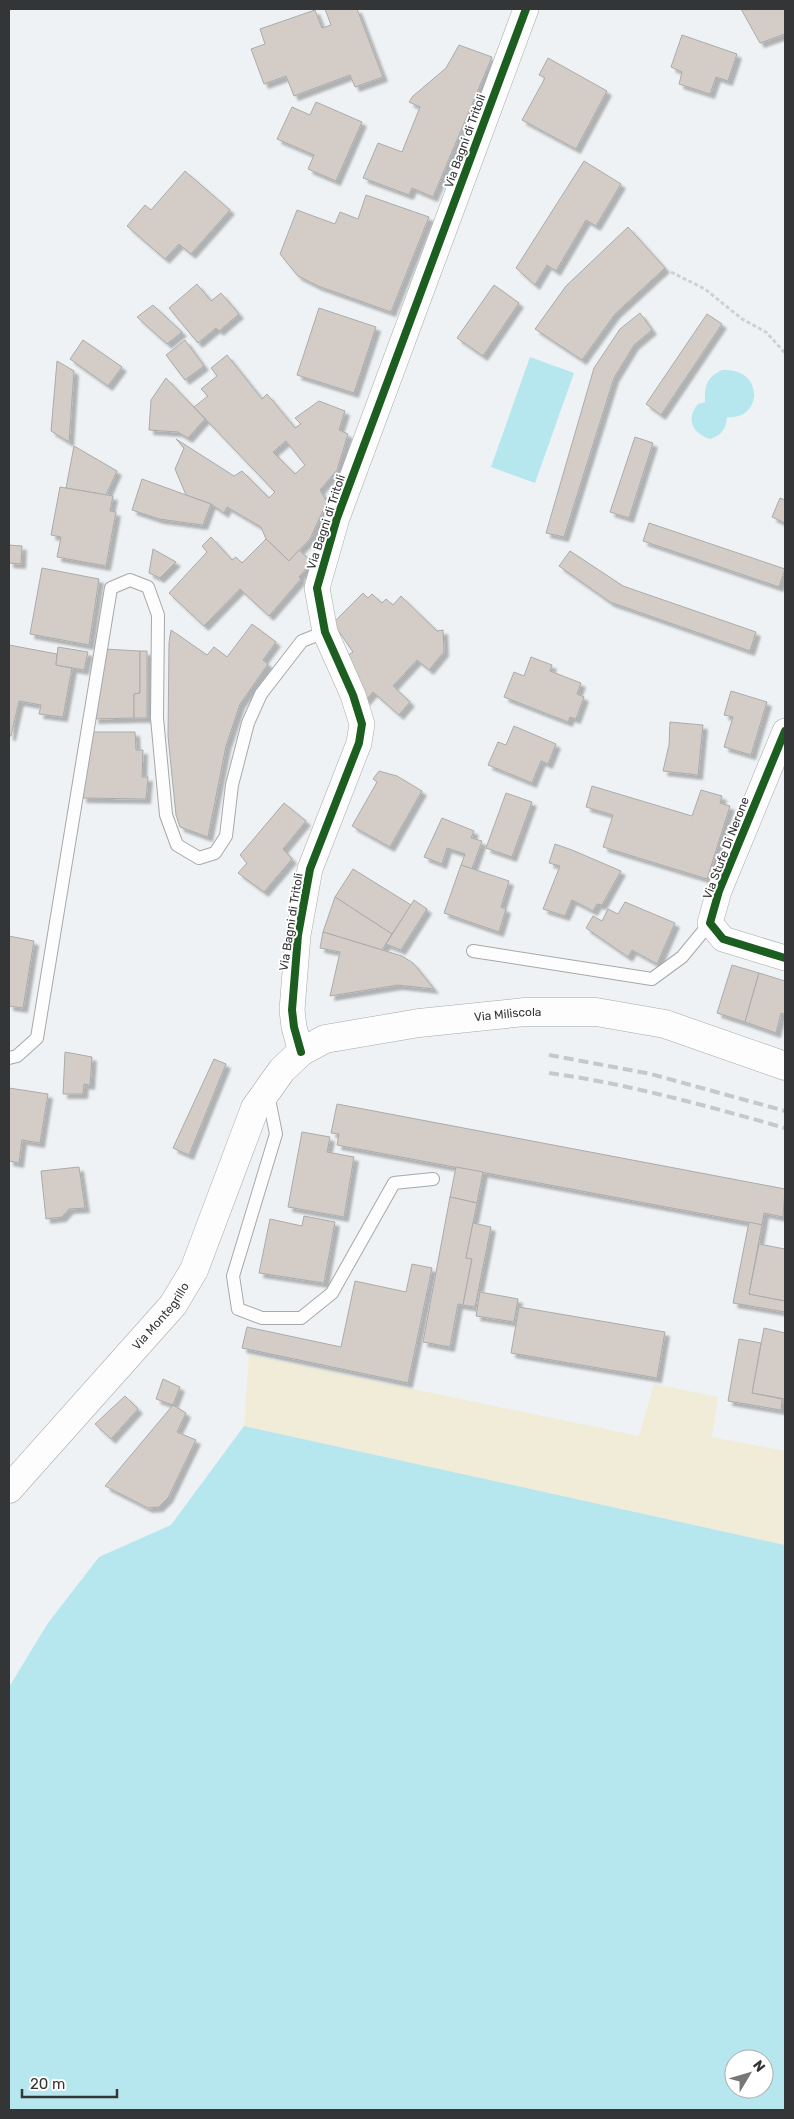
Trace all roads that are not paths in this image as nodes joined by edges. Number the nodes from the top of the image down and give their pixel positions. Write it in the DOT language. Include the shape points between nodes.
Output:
graph roads {
  1 [pos="526,9"];
  2 [pos="325,632"];
  3 [pos="785,731"];
  4 [pos="710,923"];
  5 [pos="473,951"];
  6 [pos="785,958"];
  7 [pos="301,1052"];
  8 [pos="9,1058"];
  9 [pos="785,1066"];
  10 [pos="261,1100"];
  11 [pos="433,1179"];
  12 [pos="9,1489"];
  1 -- 2 [label="street, Via Bagni di Tritoli" via="337,518 317,588"];
  2 -- 7 [label="street, Via Bagni di Tritoli" via="362,724 359,743 310,869 298,935 292,1010"];
  2 -- 8 [label="lane" via="302,642 261,694 248,723 232,785 226,836 215,853 199,858 177,845 166,815 156,718 158,615 148,587 130,580 111,588 37,1038 17,1056"];
  3 -- 4 [label="street, Via Stufe Di Nerone" via="719,891"];
  4 -- 5 [label="lane" via="682,957 652,979"];
  4 -- 6 [label="street" via="723,940"];
  7 -- 9 [label="main road, Via Miliscola" via="325,1039 419,1023 525,1012 596,1012 665,1024"];
  7 -- 10 [label="main road, Via Miliscola" via="282,1070"];
  10 -- 11 [label="lane" via="276,1134 233,1276 238,1309 262,1318 302,1318 332,1293 394,1183"];
  10 -- 12 [label="main road, Via Montegrillo" via="194,1270 173,1305"];
}
